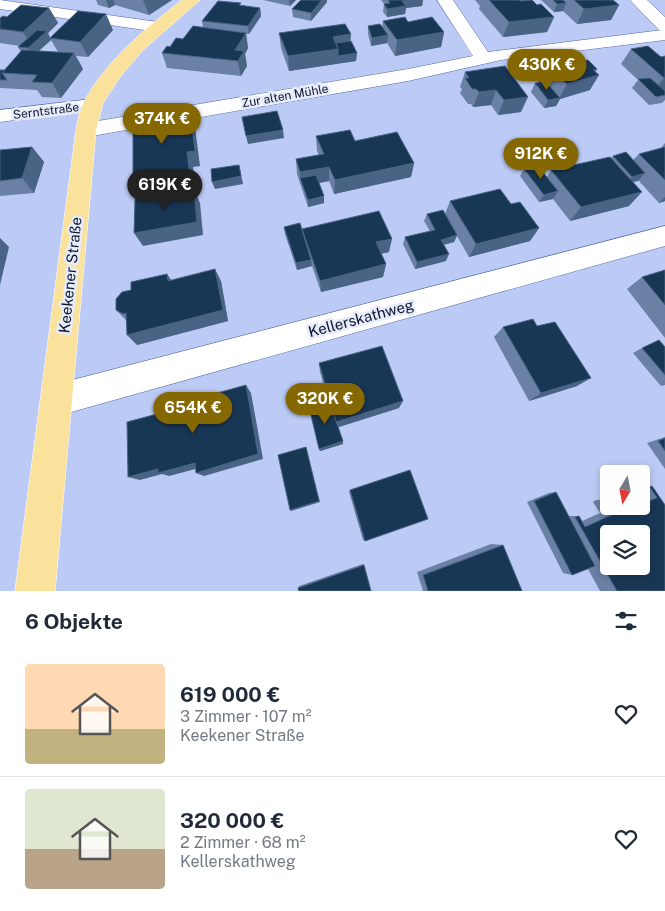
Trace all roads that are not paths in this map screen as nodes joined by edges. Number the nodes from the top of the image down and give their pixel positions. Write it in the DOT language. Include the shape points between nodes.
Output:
graph roads {
  1 [pos="192,0"];
  2 [pos="445,0"];
  3 [pos="638,0"];
  4 [pos="0,4"];
  5 [pos="665,26"];
  6 [pos="158,27"];
  7 [pos="665,35"];
  8 [pos="484,58"];
  9 [pos="0,116"];
  10 [pos="89,117"];
  11 [pos="665,236"];
  12 [pos="57,400"];
  13 [pos="35,591"];
  1 -- 6 [label="main road, Keekener Straße"];
  2 -- 8 [label="street"];
  3 -- 5 [label="street"];
  4 -- 6 [label="street"];
  6 -- 10 [label="main road, Keekener Straße" via="112,74"];
  7 -- 8 [label="street, Zur alten Mühle"];
  8 -- 10 [label="street, Zur alten Mühle" via="398,77"];
  9 -- 10 [label="street, Serntstraße"];
  10 -- 12 [label="main road, Keekener Straße"];
  11 -- 12 [label="street, Kellerskathweg"];
  12 -- 13 [label="main road, Keekener Straße"];
}
